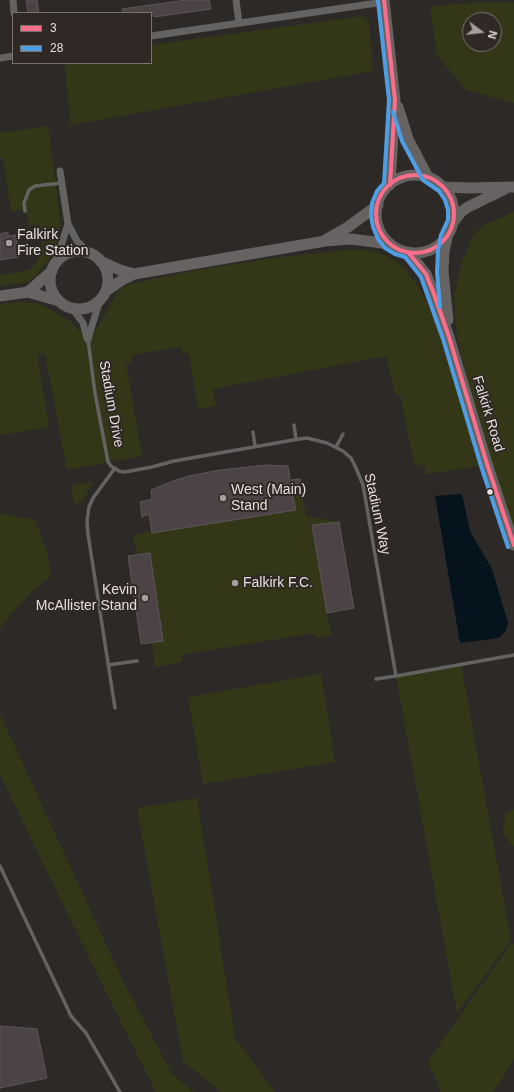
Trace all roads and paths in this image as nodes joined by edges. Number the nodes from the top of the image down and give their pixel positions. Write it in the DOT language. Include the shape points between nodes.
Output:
graph roads {
  1 [pos="13,0"];
  2 [pos="236,0"];
  3 [pos="384,1"];
  4 [pos="347,4"];
  5 [pos="14,12"];
  6 [pos="239,23"];
  7 [pos="152,36"];
  8 [pos="12,56"];
  9 [pos="0,58"];
  10 [pos="395,100"];
  11 [pos="60,171"];
  12 [pos="428,178"];
  13 [pos="62,183"];
  14 [pos="390,185"];
  15 [pos="443,187"];
  16 [pos="512,187"];
  17 [pos="378,205"];
  18 [pos="25,211"];
  19 [pos="454,221"];
  20 [pos="68,224"];
  21 [pos="447,237"];
  22 [pos="325,241"];
  23 [pos="390,244"];
  24 [pos="408,252"];
  25 [pos="90,254"];
  26 [pos="100,261"];
  27 [pos="54,266"];
  28 [pos="134,274"];
  29 [pos="28,292"];
  30 [pos="0,296"];
  31 [pos="103,296"];
  32 [pos="59,301"];
  33 [pos="72,308"];
  34 [pos="449,337"];
  35 [pos="88,340"];
  36 [pos="294,425"];
  37 [pos="253,432"];
  38 [pos="343,434"];
  39 [pos="296,439"];
  40 [pos="255,446"];
  41 [pos="336,447"];
  42 [pos="115,468"];
  43 [pos="514,545"];
  44 [pos="514,655"];
  45 [pos="137,661"];
  46 [pos="108,665"];
  47 [pos="396,676"];
  48 [pos="376,679"];
  49 [pos="115,708"];
  50 [pos="0,866"];
  51 [pos="120,1092"];
  1 -- 5 [label="street"];
  2 -- 6 [label="street"];
  3 -- 4 [label="street"];
  3 -- 10 [label="main road"];
  4 -- 6 [label="street"];
  6 -- 7 [label="street"];
  8 -- 9 [label="street"];
  10 -- 12 [label="main road" via="408,139"];
  10 -- 14 [label="main road"];
  11 -- 13 [label="street"];
  12 -- 14 [label="main road" via="415,175 402,178"];
  12 -- 15 [label="main road"];
  13 -- 18 [label="lane" via="35,186 29,190 24,203"];
  13 -- 20 [label="street"];
  14 -- 17 [label="main road" via="382,194"];
  15 -- 16 [label="main road"];
  15 -- 19 [label="main road" via="454,209"];
  16 -- 19 [label="main road" via="468,207"];
  17 -- 22 [label="main road"];
  17 -- 23 [label="main road" via="379,226"];
  19 -- 21 [label="main road"];
  20 -- 25 [label="street" via="77,241"];
  20 -- 27 [label="street"];
  21 -- 24 [label="main road" via="429,250 419,253"];
  21 -- 34 [label="main road, Falkirk Road" via="443,271"];
  22 -- 23 [label="main road" via="351,239"];
  22 -- 28 [label="main road"];
  23 -- 24 [label="main road"];
  24 -- 34 [label="main road, Falkirk Road" via="426,274"];
  25 -- 26 [label="main road"];
  25 -- 27 [label="main road" via="72,252 63,256"];
  26 -- 28 [label="main road"];
  26 -- 31 [label="main road" via="105,268 108,283"];
  27 -- 29 [label="main road"];
  27 -- 32 [label="main road" via="50,279 51,287"];
  28 -- 31 [label="main road" via="122,280"];
  29 -- 30 [label="main road"];
  29 -- 32 [label="main road"];
  31 -- 33 [label="main road" via="88,308"];
  31 -- 35 [label="street, Stadium Drive"];
  32 -- 33 [label="main road"];
  33 -- 35 [label="street, Stadium Drive" via="83,323"];
  34 -- 43 [label="main road, Falkirk Road"];
  35 -- 42 [label="lane, Stadium Drive" via="108,462"];
  36 -- 39 [label="lane"];
  37 -- 40 [label="lane"];
  38 -- 41 [label="lane"];
  39 -- 40 [label="lane, Stadium Way"];
  39 -- 41 [label="lane, Stadium Way" via="308,438"];
  40 -- 42 [label="lane, Stadium Way" via="125,472"];
  41 -- 47 [label="lane, Stadium Way" via="351,458 363,485"];
  42 -- 46 [label="lane" via="93,498 87,521"];
  44 -- 47 [label="lane"];
  45 -- 46 [label="lane"];
  46 -- 49 [label="lane"];
  47 -- 48 [label="lane"];
  50 -- 51 [label="lane" via="71,1016 86,1033"];
}
